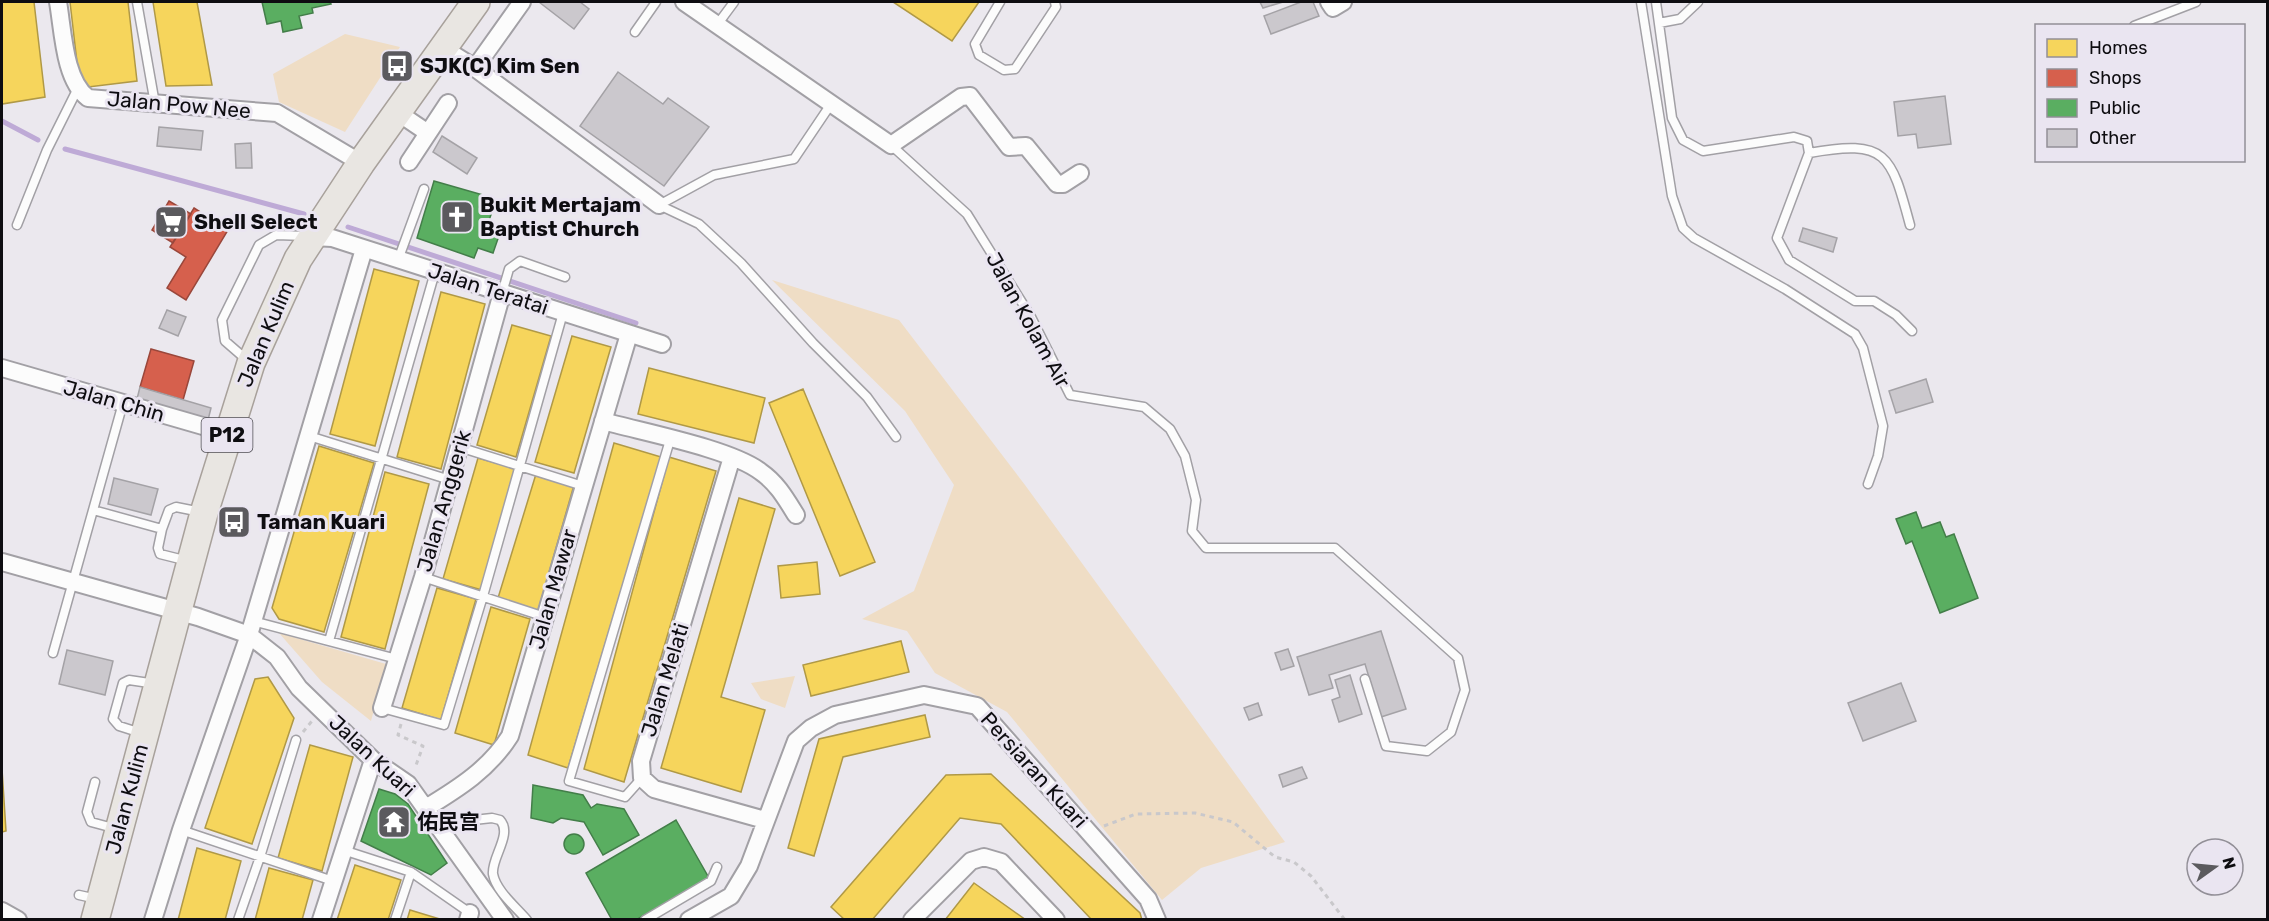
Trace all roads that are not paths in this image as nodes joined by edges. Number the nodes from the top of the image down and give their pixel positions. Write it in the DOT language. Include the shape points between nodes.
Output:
graph roads {
  1 [pos="58,2"];
  2 [pos="137,2"];
  3 [pos="476,2"];
  4 [pos="522,2"];
  5 [pos="656,2"];
  6 [pos="684,2"];
  7 [pos="734,2"];
  8 [pos="1000,2"];
  9 [pos="1055,2"];
  10 [pos="1329,2"];
  11 [pos="1343,2"];
  12 [pos="1641,2"];
  13 [pos="1656,2"];
  14 [pos="1698,2"];
  15 [pos="2196,2"];
  16 [pos="1659,23"];
  17 [pos="717,24"];
  18 [pos="2139,24"];
  19 [pos="635,32"];
  20 [pos="443,48"];
  21 [pos="475,68"];
  22 [pos="77,90"];
  23 [pos="448,103"];
  24 [pos="155,104"];
  25 [pos="831,104"];
  26 [pos="397,112"];
  27 [pos="428,133"];
  28 [pos="891,145"];
  29 [pos="1809,153"];
  30 [pos="409,162"];
  31 [pos="361,163"];
  32 [pos="1080,173"];
  33 [pos="424,189"];
  34 [pos="659,205"];
  35 [pos="18,225"];
  36 [pos="1910,225"];
  37 [pos="313,237"];
  38 [pos="364,249"];
  39 [pos="398,260"];
  40 [pos="435,272"];
  41 [pos="565,277"];
  42 [pos="502,293"];
  43 [pos="563,313"];
  44 [pos="1912,331"];
  45 [pos="629,334"];
  46 [pos="662,344"];
  47 [pos="251,363"];
  48 [pos="2,368"];
  49 [pos="123,403"];
  50 [pos="603,421"];
  51 [pos="227,433"];
  52 [pos="309,436"];
  53 [pos="896,437"];
  54 [pos="670,440"];
  55 [pos="459,447"];
  56 [pos="732,457"];
  57 [pos="382,459"];
  58 [pos="520,466"];
  59 [pos="450,480"];
  60 [pos="1868,484"];
  61 [pos="584,486"];
  62 [pos="93,510"];
  63 [pos="204,513"];
  64 [pos="796,515"];
  65 [pos="162,529"];
  66 [pos="2,562"];
  67 [pos="192,562"];
  68 [pos="423,577"];
  69 [pos="73,582"];
  70 [pos="483,596"];
  71 [pos="179,612"];
  72 [pos="545,617"];
  73 [pos="251,628"];
  74 [pos="329,641"];
  75 [pos="54,653"];
  76 [pos="397,659"];
  77 [pos="1365,679"];
  78 [pos="382,708"];
  79 [pos="296,740"];
  80 [pos="373,760"];
  81 [pos="642,778"];
  82 [pos="95,782"];
  83 [pos="426,808"];
  84 [pos="765,820"];
  85 [pos="437,824"];
  86 [pos="119,830"];
  87 [pos="181,830"];
  88 [pos="344,850"];
  89 [pos="260,857"];
  90 [pos="717,867"];
  91 [pos="411,872"];
  92 [pos="333,881"];
  93 [pos="91,905"];
  94 [pos="2,911"];
  95 [pos="469,916"];
  96 [pos="18,920"];
  97 [pos="153,920"];
  98 [pos="238,920"];
  99 [pos="321,920"];
  100 [pos="396,920"];
  101 [pos="505,920"];
  102 [pos="527,920"];
  103 [pos="645,920"];
  104 [pos="689,920"];
  105 [pos="912,920"];
  106 [pos="1056,920"];
  107 [pos="1157,920"];
  1 -- 22 [label="street, Jalan Pow Nee"];
  2 -- 24 [label="lane"];
  3 -- 20 [label="main road, Jalan Kulim / P12"];
  4 -- 21 [label="street"];
  5 -- 19 [label="lane"];
  6 -- 17 [label="street, Jalan Kolam Air"];
  7 -- 17 [label="lane"];
  8 -- 9 [label="lane" via="975,44 979,55 1004,70 1016,69 1056,7"];
  10 -- 11 [label="street" via="1333,8"];
  12 -- 60 [label="lane" via="1672,196 1683,228 1855,334 1863,348 1883,426"];
  13 -- 16 [label="lane"];
  14 -- 16 [label="lane" via="1680,19"];
  15 -- 18 [label="lane"];
  16 -- 29 [label="lane" via="1672,118 1683,140 1703,151 1794,137 1807,141"];
  17 -- 25 [label="street, Jalan Kolam Air"];
  20 -- 21 [label="street"];
  20 -- 26 [label="main road, Jalan Kulim / P12"];
  21 -- 34 [label="street"];
  22 -- 24 [label="street, Jalan Pow Nee" via="88,98"];
  22 -- 35 [label="lane" via="47,150"];
  23 -- 27 [label="street"];
  24 -- 31 [label="street, Jalan Pow Nee" via="277,113"];
  25 -- 28 [label="street, Jalan Kolam Air"];
  25 -- 34 [label="lane" via="794,159 714,175"];
  26 -- 27 [label="street"];
  26 -- 31 [label="main road, Jalan Kulim / P12"];
  27 -- 30 [label="street"];
  28 -- 32 [label="street" via="961,97 970,96 1009,147 1026,146 1057,184"];
  28 -- 77 [label="lane, Jalan Kolam Air" via="967,214 1031,317 1070,395 1144,407 1170,429 1185,456 1196,500 1192,531 1206,548 1335,548 1458,658 1465,690 1451,732 1427,751 1386,746"];
  29 -- 36 [label="lane" via="1862,147 1882,156 1896,172"];
  29 -- 44 [label="lane" via="1777,238 1781,249 1789,260 1855,301 1874,301"];
  31 -- 37 [label="main road, Jalan Kulim / P12"];
  33 -- 39 [label="lane"];
  34 -- 53 [label="lane" via="699,224 741,263 813,344 867,397"];
  37 -- 38 [label="street, Jalan Teratai" via="332,238"];
  37 -- 47 [label="main road, Jalan Kulim / P12" via="298,259"];
  37 -- 47 [label="lane" via="276,235 260,245 222,320 225,341"];
  38 -- 39 [label="street, Jalan Teratai"];
  38 -- 52 [label="street"];
  39 -- 40 [label="street, Jalan Teratai"];
  40 -- 42 [label="street, Jalan Teratai"];
  40 -- 57 [label="lane"];
  41 -- 42 [label="lane" via="520,261 509,269"];
  42 -- 43 [label="street, Jalan Teratai"];
  42 -- 55 [label="street, Jalan Anggerik"];
  43 -- 45 [label="street, Jalan Teratai"];
  43 -- 58 [label="lane"];
  45 -- 46 [label="street, Jalan Teratai"];
  45 -- 50 [label="street, Jalan Mawar"];
  47 -- 51 [label="main road, Jalan Kulim / P12"];
  48 -- 49 [label="street, Jalan Chin"];
  49 -- 51 [label="street, Jalan Chin"];
  49 -- 62 [label="lane"];
  50 -- 54 [label="street"];
  50 -- 61 [label="street, Jalan Mawar"];
  51 -- 63 [label="main road, Jalan Kulim / P12"];
  52 -- 57 [label="lane"];
  52 -- 73 [label="street"];
  54 -- 56 [label="street"];
  54 -- 81 [label="lane" via="569,781 625,797"];
  55 -- 58 [label="lane"];
  55 -- 59 [label="street, Jalan Anggerik"];
  56 -- 64 [label="street" via="760,470 777,485"];
  56 -- 81 [label="street, Jalan Melati" via="641,761"];
  57 -- 59 [label="lane"];
  57 -- 74 [label="lane"];
  58 -- 61 [label="lane"];
  58 -- 70 [label="lane"];
  59 -- 68 [label="street, Jalan Anggerik"];
  61 -- 72 [label="street, Jalan Mawar"];
  62 -- 65 [label="lane"];
  62 -- 69 [label="lane"];
  63 -- 65 [label="lane" via="176,507 169,510"];
  63 -- 67 [label="main road, Jalan Kulim / P12"];
  65 -- 67 [label="lane" via="160,554"];
  66 -- 69 [label="street, Jalan Kuari"];
  67 -- 71 [label="main road, Jalan Kulim / P12"];
  68 -- 70 [label="lane"];
  68 -- 76 [label="street, Jalan Anggerik"];
  69 -- 71 [label="street, Jalan Kuari"];
  69 -- 75 [label="lane"];
  70 -- 72 [label="lane"];
  70 -- 78 [label="lane" via="444,724"];
  71 -- 73 [label="street, Jalan Kuari"];
  71 -- 86 [label="main road, Jalan Kulim / P12"];
  72 -- 83 [label="street, Jalan Mawar" via="510,736 498,755 466,784"];
  73 -- 74 [label="lane"];
  73 -- 80 [label="street, Jalan Kuari" via="299,688"];
  73 -- 87 [label="street"];
  74 -- 76 [label="lane"];
  76 -- 78 [label="street, Jalan Anggerik"];
  79 -- 89 [label="lane"];
  80 -- 83 [label="street, Jalan Kuari" via="408,784"];
  80 -- 88 [label="street"];
  81 -- 84 [label="street" via="654,789"];
  82 -- 86 [label="lane" via="87,812 91,822"];
  83 -- 85 [label="street, Jalan Kuari"];
  84 -- 104 [label="street, Persiaran Kuari" via="749,866 731,896"];
  84 -- 107 [label="street, Persiaran Kuari" via="796,741 835,715 924,695 977,706 1148,899"];
  85 -- 101 [label="street, Jalan Kuari"];
  85 -- 102 [label="lane" via="500,820 505,829 493,873"];
  86 -- 93 [label="main road, Jalan Kulim / P12"];
  87 -- 89 [label="lane"];
  87 -- 97 [label="street"];
  88 -- 91 [label="lane"];
  88 -- 92 [label="street"];
  89 -- 92 [label="lane"];
  89 -- 98 [label="lane"];
  90 -- 103 [label="lane" via="711,881"];
  91 -- 95 [label="lane"];
  91 -- 100 [label="lane"];
  92 -- 99 [label="street"];
  94 -- 96 [label="street"];
  105 -- 106 [label="street" via="971,861 984,857 1001,862"];
}
